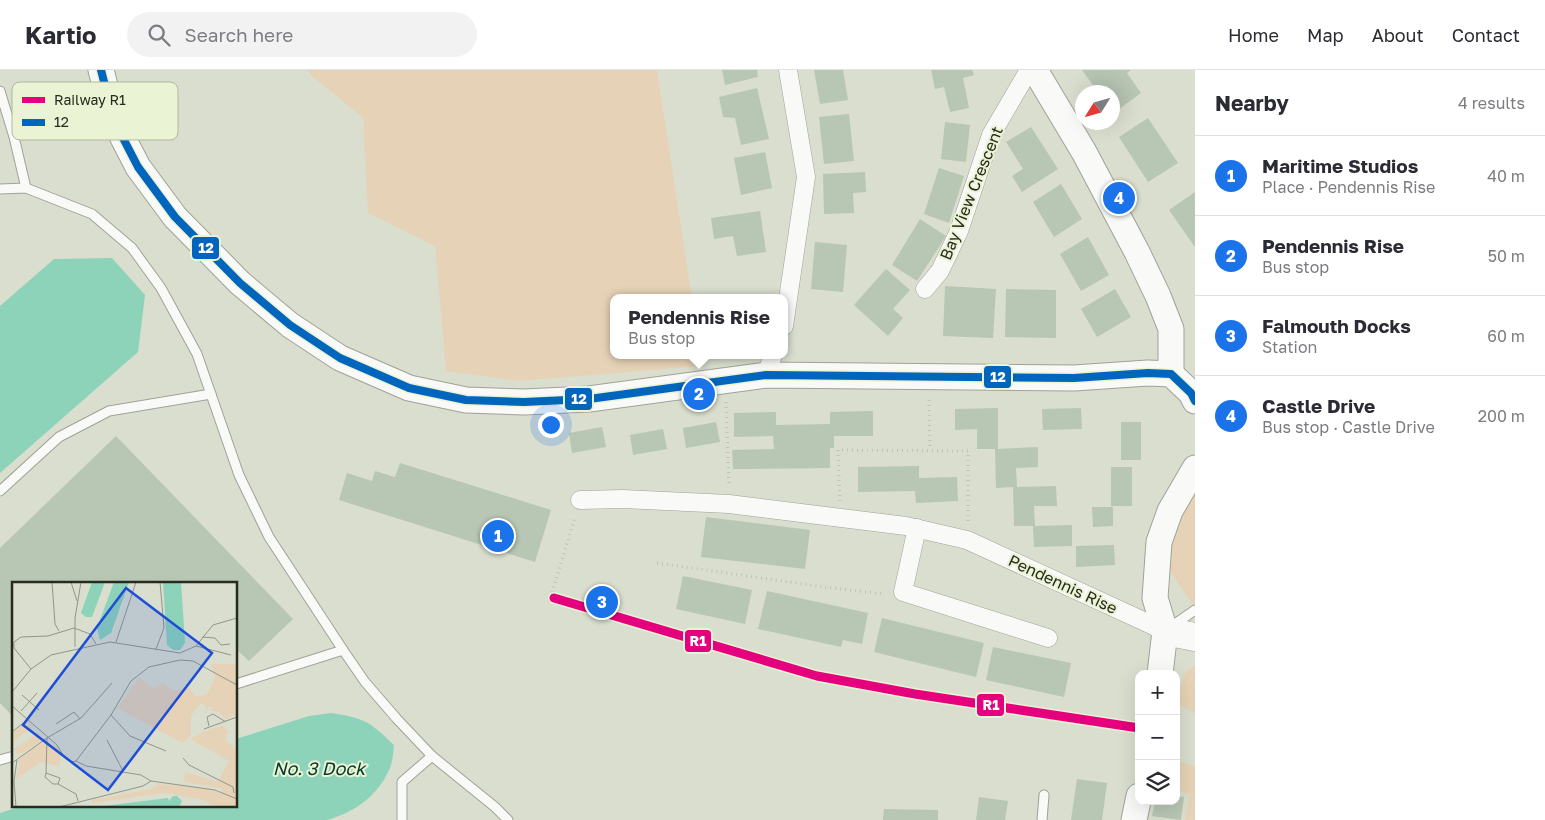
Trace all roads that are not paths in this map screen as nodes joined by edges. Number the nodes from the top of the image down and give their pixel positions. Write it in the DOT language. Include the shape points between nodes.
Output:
graph roads {
  1 [pos="788,70"];
  2 [pos="1029,70"];
  3 [pos="1034,70"];
  4 [pos="0,90"];
  5 [pos="12,129"];
  6 [pos="15,140"];
  7 [pos="124,140"];
  8 [pos="26,188"];
  9 [pos="0,189"];
  10 [pos="926,289"];
  11 [pos="788,299"];
  12 [pos="770,365"];
  13 [pos="1171,374"];
  14 [pos="211,394"];
  15 [pos="1195,402"];
  16 [pos="1195,468"];
  17 [pos="0,491"];
  18 [pos="580,500"];
  19 [pos="917,528"];
  20 [pos="1195,610"];
  21 [pos="1165,631"];
  22 [pos="1195,637"];
  23 [pos="1048,638"];
  24 [pos="343,650"];
  25 [pos="1160,670"];
  26 [pos="238,683"];
  27 [pos="432,756"];
  28 [pos="1044,795"];
  29 [pos="402,820"];
  30 [pos="508,820"];
  31 [pos="1042,820"];
  1 -- 11 [label="street" via="806,177"];
  2 -- 10 [label="street, Bay View Crescent" via="991,135 960,231 940,271"];
  3 -- 13 [label="street" via="1084,152 1158,296 1170,329"];
  4 -- 5 [label="lane"];
  6 -- 8 [label="lane"];
  7 -- 12 [label="street" via="138,167 175,218 240,283 290,325 340,358 409,388 466,400 495,402 589,399 726,380"];
  8 -- 9 [label="lane"];
  8 -- 14 [label="lane" via="92,214 132,248 161,288 197,354"];
  12 -- 13 [label="street" via="929,376 1074,378"];
  13 -- 15 [label="street" via="1191,393"];
  14 -- 17 [label="lane" via="109,411 59,437"];
  14 -- 24 [label="lane" via="239,475 269,537"];
  16 -- 21 [label="street" via="1170,512 1159,542 1155,598"];
  18 -- 19 [label="street, Pendennis Rise" via="729,504"];
  19 -- 21 [label="street, Pendennis Rise" via="968,540"];
  19 -- 23 [label="street" via="903,592"];
  20 -- 21 [label="lane"];
  21 -- 22 [label="main road"];
  21 -- 25 [label="street"];
  24 -- 26 [label="lane"];
  24 -- 27 [label="lane" via="396,719"];
  27 -- 29 [label="lane" via="402,782"];
  27 -- 30 [label="lane"];
  28 -- 31 [label="lane"];
}
